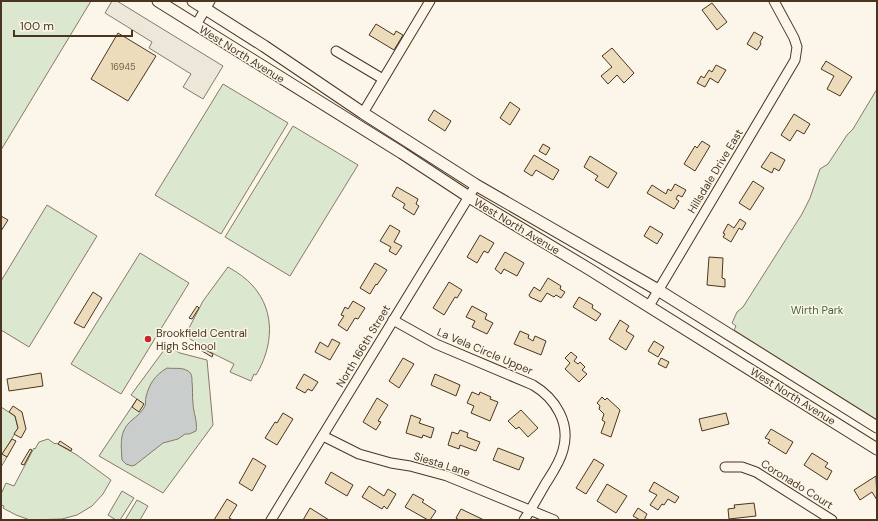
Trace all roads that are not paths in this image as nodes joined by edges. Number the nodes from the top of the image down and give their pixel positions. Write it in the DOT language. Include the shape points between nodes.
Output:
graph roads {
  1 [pos="158,1"];
  2 [pos="193,1"];
  3 [pos="430,1"];
  4 [pos="774,1"];
  5 [pos="208,5"];
  6 [pos="196,25"];
  7 [pos="336,50"];
  8 [pos="383,79"];
  9 [pos="363,113"];
  10 [pos="476,185"];
  11 [pos="469,197"];
  12 [pos="658,290"];
  13 [pos="649,306"];
  14 [pos="393,320"];
  15 [pos="877,427"];
  16 [pos="323,436"];
  17 [pos="877,448"];
  18 [pos="725,467"];
  19 [pos="531,510"];
  20 [pos="271,520"];
  21 [pos="524,520"];
  22 [pos="554,520"];
  23 [pos="832,520"];
  1 -- 6 [label="main road, West North Avenue"];
  2 -- 5 [label="main road, West North Avenue"];
  3 -- 8 [label="street"];
  4 -- 12 [label="street, Hillsdale Drive East" via="798,47 795,60"];
  5 -- 6 [label="street"];
  5 -- 9 [label="main road, West North Avenue"];
  6 -- 11 [label="main road, West North Avenue" via="402,152"];
  7 -- 8 [label="street"];
  8 -- 9 [label="street"];
  9 -- 10 [label="main road, West North Avenue"];
  10 -- 11 [label="street, North 166th Street"];
  10 -- 12 [label="main road, West North Avenue"];
  11 -- 13 [label="main road, West North Avenue"];
  11 -- 14 [label="street, North 166th Street"];
  12 -- 13 [label="street, Hillsdale Drive East"];
  12 -- 15 [label="main road, West North Avenue"];
  13 -- 17 [label="main road, West North Avenue"];
  14 -- 16 [label="street, North 166th Street"];
  14 -- 19 [label="street, La Vela Circle Upper" via="436,344 533,385 549,397 559,412 564,427 563,449 558,463"];
  16 -- 19 [label="street, Siesta Lane" via="359,454 447,476"];
  16 -- 20 [label="street, North 166th Street"];
  18 -- 23 [label="street, Coronado Court" via="742,467 756,472"];
  19 -- 21 [label="street"];
  19 -- 22 [label="street, Siesta Lane"];
}
